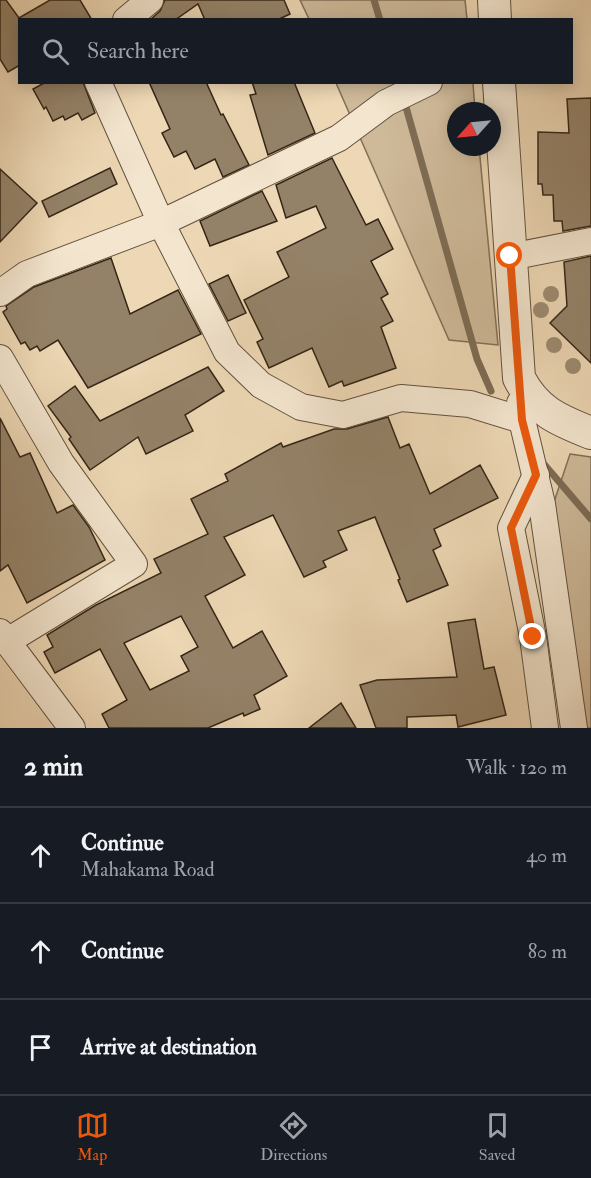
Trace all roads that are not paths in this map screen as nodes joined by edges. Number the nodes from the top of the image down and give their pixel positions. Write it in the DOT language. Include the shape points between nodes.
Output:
graph roads {
  1 [pos="150,0"];
  2 [pos="494,0"];
  3 [pos="128,18"];
  4 [pos="495,18"];
  5 [pos="99,84"];
  6 [pos="425,84"];
  7 [pos="499,84"];
  8 [pos="161,223"];
  9 [pos="591,241"];
  10 [pos="510,256"];
  11 [pos="0,293"];
  12 [pos="0,358"];
  13 [pos="519,378"];
  14 [pos="522,420"];
  15 [pos="591,433"];
  16 [pos="536,475"];
  17 [pos="3,637"];
  18 [pos="72,728"];
  19 [pos="545,728"];
  20 [pos="574,728"];
  1 -- 3 [label="street"];
  2 -- 4 [label="street"];
  5 -- 8 [label="street"];
  6 -- 8 [label="street" via="386,103 339,138"];
  7 -- 10 [label="street"];
  8 -- 11 [label="street" via="27,274"];
  8 -- 14 [label="street" via="227,352 261,385 301,407 343,415 401,398 470,404"];
  9 -- 10 [label="street"];
  10 -- 13 [label="street"];
  12 -- 17 [label="street" via="61,463 134,564"];
  13 -- 14 [label="street"];
  13 -- 15 [label="street" via="547,412"];
  14 -- 16 [label="street"];
  16 -- 19 [label="street" via="511,528 533,637"];
  16 -- 20 [label="street"];
  17 -- 18 [label="street"];
}
